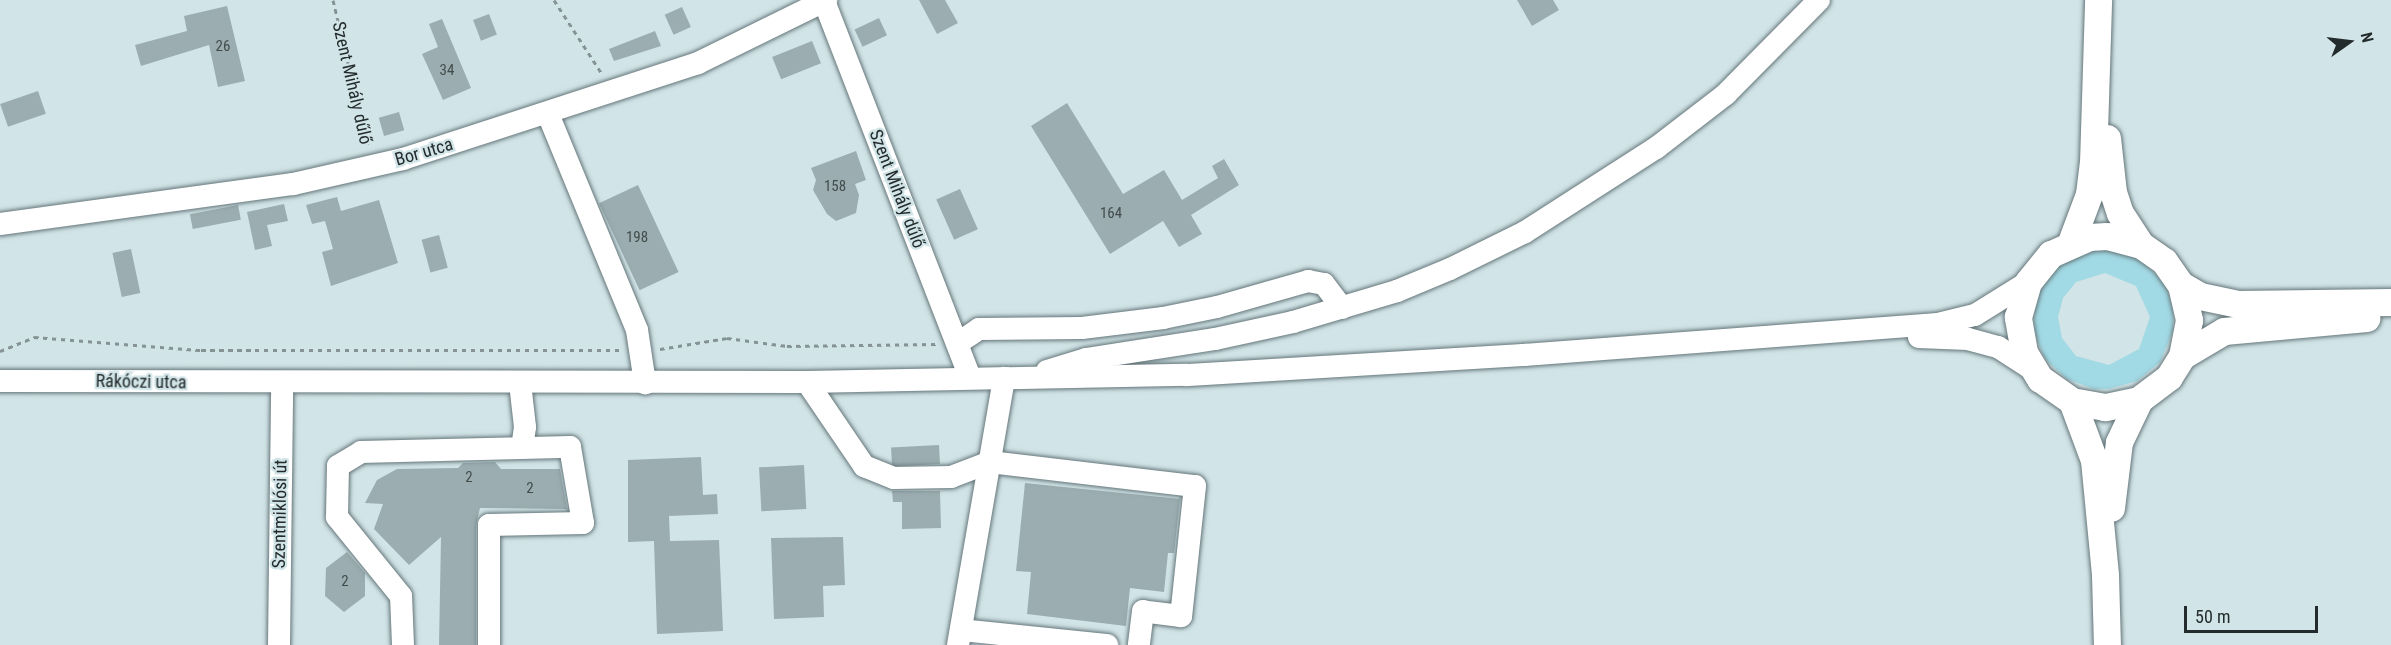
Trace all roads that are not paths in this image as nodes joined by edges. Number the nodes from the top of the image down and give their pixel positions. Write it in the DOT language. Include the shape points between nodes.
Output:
graph roads {
  1 [pos="825,0"];
  2 [pos="1819,0"];
  3 [pos="2098,6"];
  4 [pos="548,114"];
  5 [pos="0,224"];
  6 [pos="2071,242"];
  7 [pos="2141,245"];
  8 [pos="2028,282"];
  9 [pos="2181,285"];
  10 [pos="2391,302"];
  11 [pos="1342,308"];
  12 [pos="2391,316"];
  13 [pos="1852,333"];
  14 [pos="958,343"];
  15 [pos="2182,356"];
  16 [pos="2032,369"];
  17 [pos="970,378"];
  18 [pos="1013,378"];
  19 [pos="0,381"];
  20 [pos="807,382"];
  21 [pos="645,383"];
  22 [pos="282,384"];
  23 [pos="520,384"];
  24 [pos="2139,400"];
  25 [pos="2072,401"];
  26 [pos="522,448"];
  27 [pos="990,462"];
  28 [pos="2105,575"];
  29 [pos="960,637"];
  30 [pos="1009,640"];
  31 [pos="279,645"];
  32 [pos="403,645"];
  33 [pos="489,645"];
  34 [pos="1107,645"];
  35 [pos="1139,645"];
  36 [pos="2107,645"];
  1 -- 4 [label="street, Bor utca" via="698,63"];
  1 -- 14 [label="street, Szent Mihály dűlő"];
  2 -- 11 [label="street" via="1726,94 1592,192 1525,232 1450,269"];
  3 -- 6 [label="main road" via="2093,163 2082,220"];
  3 -- 7 [label="main road" via="2113,192 2120,213"];
  4 -- 5 [label="street, Bor utca" via="372,166 293,184"];
  4 -- 21 [label="street" via="637,330"];
  6 -- 7 [label="main road" via="2107,236"];
  6 -- 8 [label="main road" via="2051,254"];
  7 -- 9 [label="main road" via="2164,261"];
  8 -- 13 [label="street" via="1976,315 1938,324"];
  8 -- 16 [label="main road" via="2018,316 2024,352"];
  9 -- 10 [label="main road" via="2200,296 2239,304"];
  9 -- 15 [label="main road" via="2189,320"];
  11 -- 14 [label="street" via="1323,284 1308,281 1217,308 1163,318 1082,328 979,328"];
  11 -- 18 [label="street" via="1215,339 1086,359"];
  12 -- 15 [label="main road" via="2224,331"];
  13 -- 16 [label="street" via="1882,338 1968,339 1998,347"];
  13 -- 18 [label="street, Rákóczi utca" via="1198,374"];
  14 -- 17 [label="street, Szent Mihály dűlő"];
  15 -- 24 [label="main road" via="2169,377"];
  16 -- 25 [label="main road" via="2050,388"];
  17 -- 18 [label="street, Rákóczi utca"];
  17 -- 20 [label="street, Rákóczi utca"];
  18 -- 27 [label="street"];
  19 -- 22 [label="street, Rákóczi utca"];
  20 -- 21 [label="street, Rákóczi utca"];
  20 -- 27 [label="street" via="864,466 894,478 951,477"];
  21 -- 23 [label="street, Rákóczi utca"];
  22 -- 23 [label="street, Rákóczi utca"];
  22 -- 31 [label="street, Szentmiklósi út"];
  23 -- 26 [label="street" via="525,427"];
  24 -- 25 [label="main road" via="2105,407"];
  24 -- 28 [label="main road" via="2119,442 2111,492 2112,550"];
  25 -- 28 [label="main road" via="2094,460"];
  26 -- 32 [label="street" via="361,452 338,466 337,517 401,596"];
  26 -- 33 [label="street" via="570,447 583,524 489,525"];
  27 -- 29 [label="street"];
  27 -- 35 [label="street" via="1195,486 1181,616 1143,611"];
  28 -- 36 [label="main road"];
  29 -- 30 [label="street"];
  30 -- 34 [label="street"];
}
